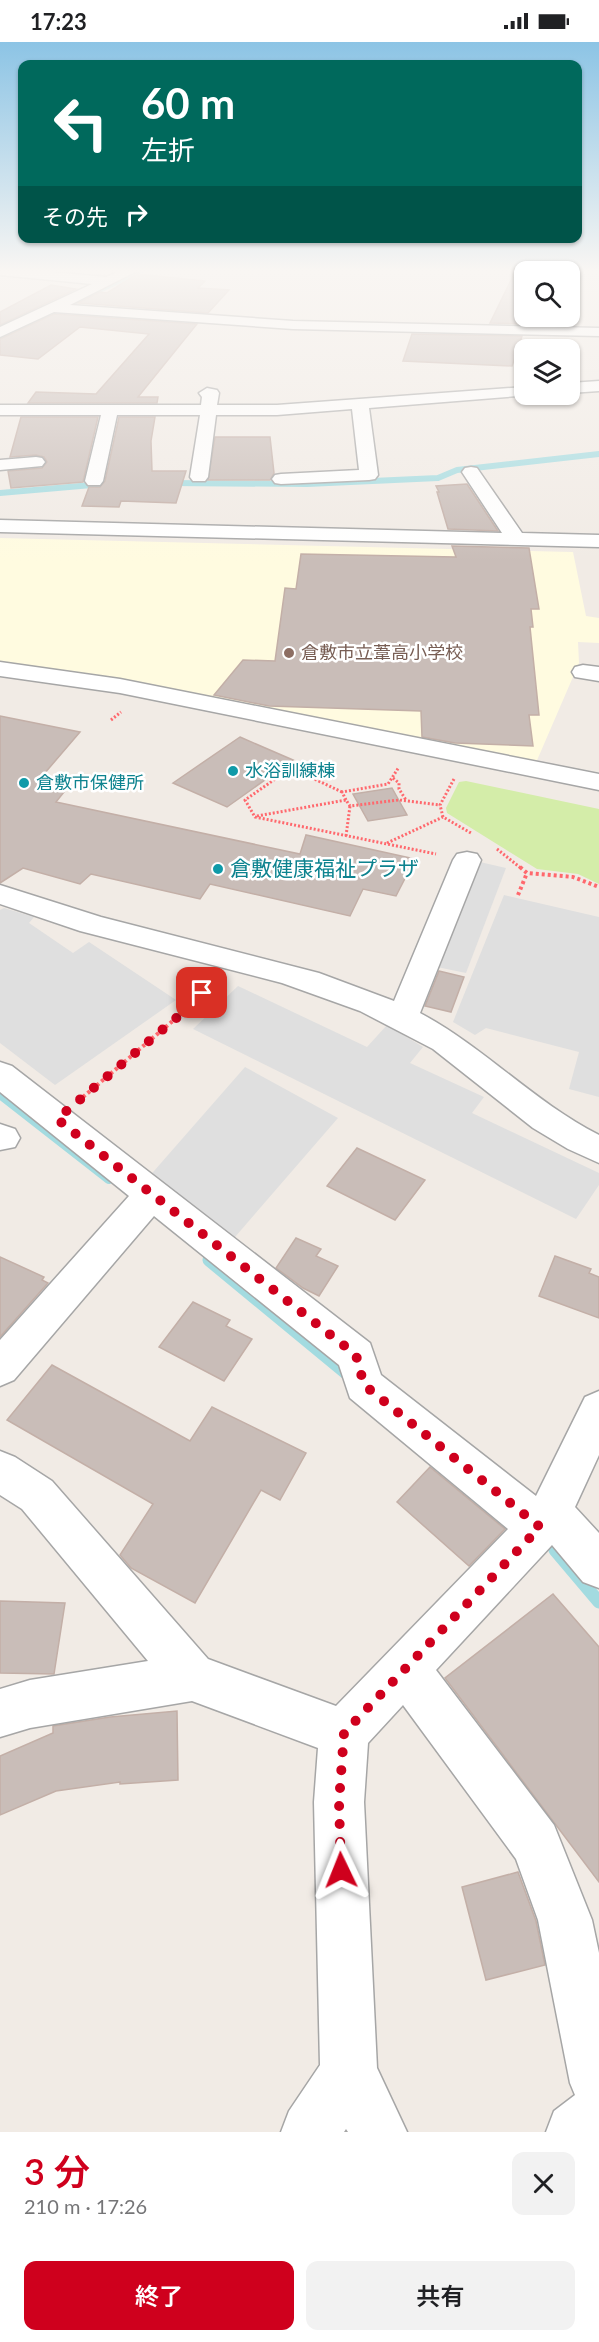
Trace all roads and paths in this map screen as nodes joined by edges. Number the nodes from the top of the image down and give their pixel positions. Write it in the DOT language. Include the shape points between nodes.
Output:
graph roads {
  1 [pos="599,386"];
  2 [pos="580,387"];
  3 [pos="189,392"];
  4 [pos="514,393"];
  5 [pos="360,404"];
  6 [pos="207,408"];
  7 [pos="110,410"];
  8 [pos="1,415"];
  9 [pos="36,462"];
  10 [pos="0,465"];
  11 [pos="471,472"];
  12 [pos="199,477"];
  13 [pos="280,479"];
  14 [pos="94,481"];
  15 [pos="0,526"];
  16 [pos="516,539"];
  17 [pos="599,541"];
  18 [pos="0,669"];
  19 [pos="399,766"];
  20 [pos="393,778"];
  21 [pos="454,779"];
  22 [pos="599,782"];
  23 [pos="342,792"];
  24 [pos="346,800"];
  25 [pos="406,800"];
  26 [pos="440,805"];
  27 [pos="350,806"];
  28 [pos="255,817"];
  29 [pos="443,817"];
  30 [pos="346,836"];
  31 [pos="385,844"];
  32 [pos="491,845"];
  33 [pos="467,860"];
  34 [pos="526,873"];
  35 [pos="599,887"];
  36 [pos="0,894"];
  37 [pos="518,895"];
  38 [pos="185,975"];
  39 [pos="402,1018"];
  40 [pos="0,1074"];
  41 [pos="57,1119"];
  42 [pos="599,1150"];
  43 [pos="145,1202"];
  44 [pos="0,1368"];
  45 [pos="599,1410"];
  46 [pos="0,1472"];
  47 [pos="545,1520"];
  48 [pos="599,1566"];
  49 [pos="406,1669"];
  50 [pos="192,1677"];
  51 [pos="0,1713"];
  52 [pos="344,1733"];
  53 [pos="349,2072"];
  54 [pos="599,2083"];
  55 [pos="599,2113"];
  56 [pos="310,2132"];
  57 [pos="378,2132"];
  58 [pos="575,2132"];
  1 -- 2 [label="street"];
  3 -- 6 [label="street" via="211,393"];
  4 -- 5 [label="street"];
  5 -- 6 [label="street" via="277,411"];
  5 -- 13 [label="street" via="369,475"];
  6 -- 7 [label="street"];
  6 -- 12 [label="street"];
  7 -- 8 [label="street" via="68,405"];
  7 -- 14 [label="street"];
  9 -- 10 [label="street"];
  11 -- 16 [label="street"];
  15 -- 16 [label="street"];
  16 -- 17 [label="street"];
  18 -- 22 [label="street" via="120,686"];
  19 -- 20 [label="path"];
  20 -- 23 [label="path" via="388,784"];
  20 -- 25 [label="path"];
  21 -- 26 [label="path"];
  23 -- 24 [label="path"];
  23 -- 28 [label="path" via="291,768 245,800"];
  24 -- 27 [label="path"];
  24 -- 28 [label="path"];
  25 -- 26 [label="path"];
  25 -- 27 [label="path"];
  26 -- 29 [label="path"];
  27 -- 30 [label="path"];
  28 -- 30 [label="path"];
  29 -- 31 [label="path"];
  29 -- 32 [label="path"];
  30 -- 31 [label="path"];
  31 -- 33 [label="path"];
  32 -- 33 [label="path" via="470,854"];
  32 -- 34 [label="path"];
  33 -- 39 [label="street"];
  34 -- 35 [label="path" via="573,877"];
  34 -- 37 [label="path"];
  36 -- 39 [label="street" via="84,922 304,979"];
  38 -- 41 [label="path" via="202,993 194,1003"];
  39 -- 42 [label="street" via="464,1055 560,1131"];
  40 -- 41 [label="street"];
  41 -- 43 [label="street"];
  43 -- 44 [label="street"];
  43 -- 47 [label="street" via="356,1355 364,1385"];
  45 -- 47 [label="street"];
  46 -- 50 [label="street" via="36,1495"];
  47 -- 48 [label="street"];
  47 -- 49 [label="street"];
  49 -- 52 [label="street"];
  49 -- 54 [label="street" via="536,1843 565,1920"];
  50 -- 51 [label="street" via="30,1704"];
  50 -- 52 [label="street"];
  52 -- 53 [label="street" via="339,1802"];
  53 -- 56 [label="street"];
  53 -- 57 [label="street"];
  55 -- 58 [label="street"];
}
